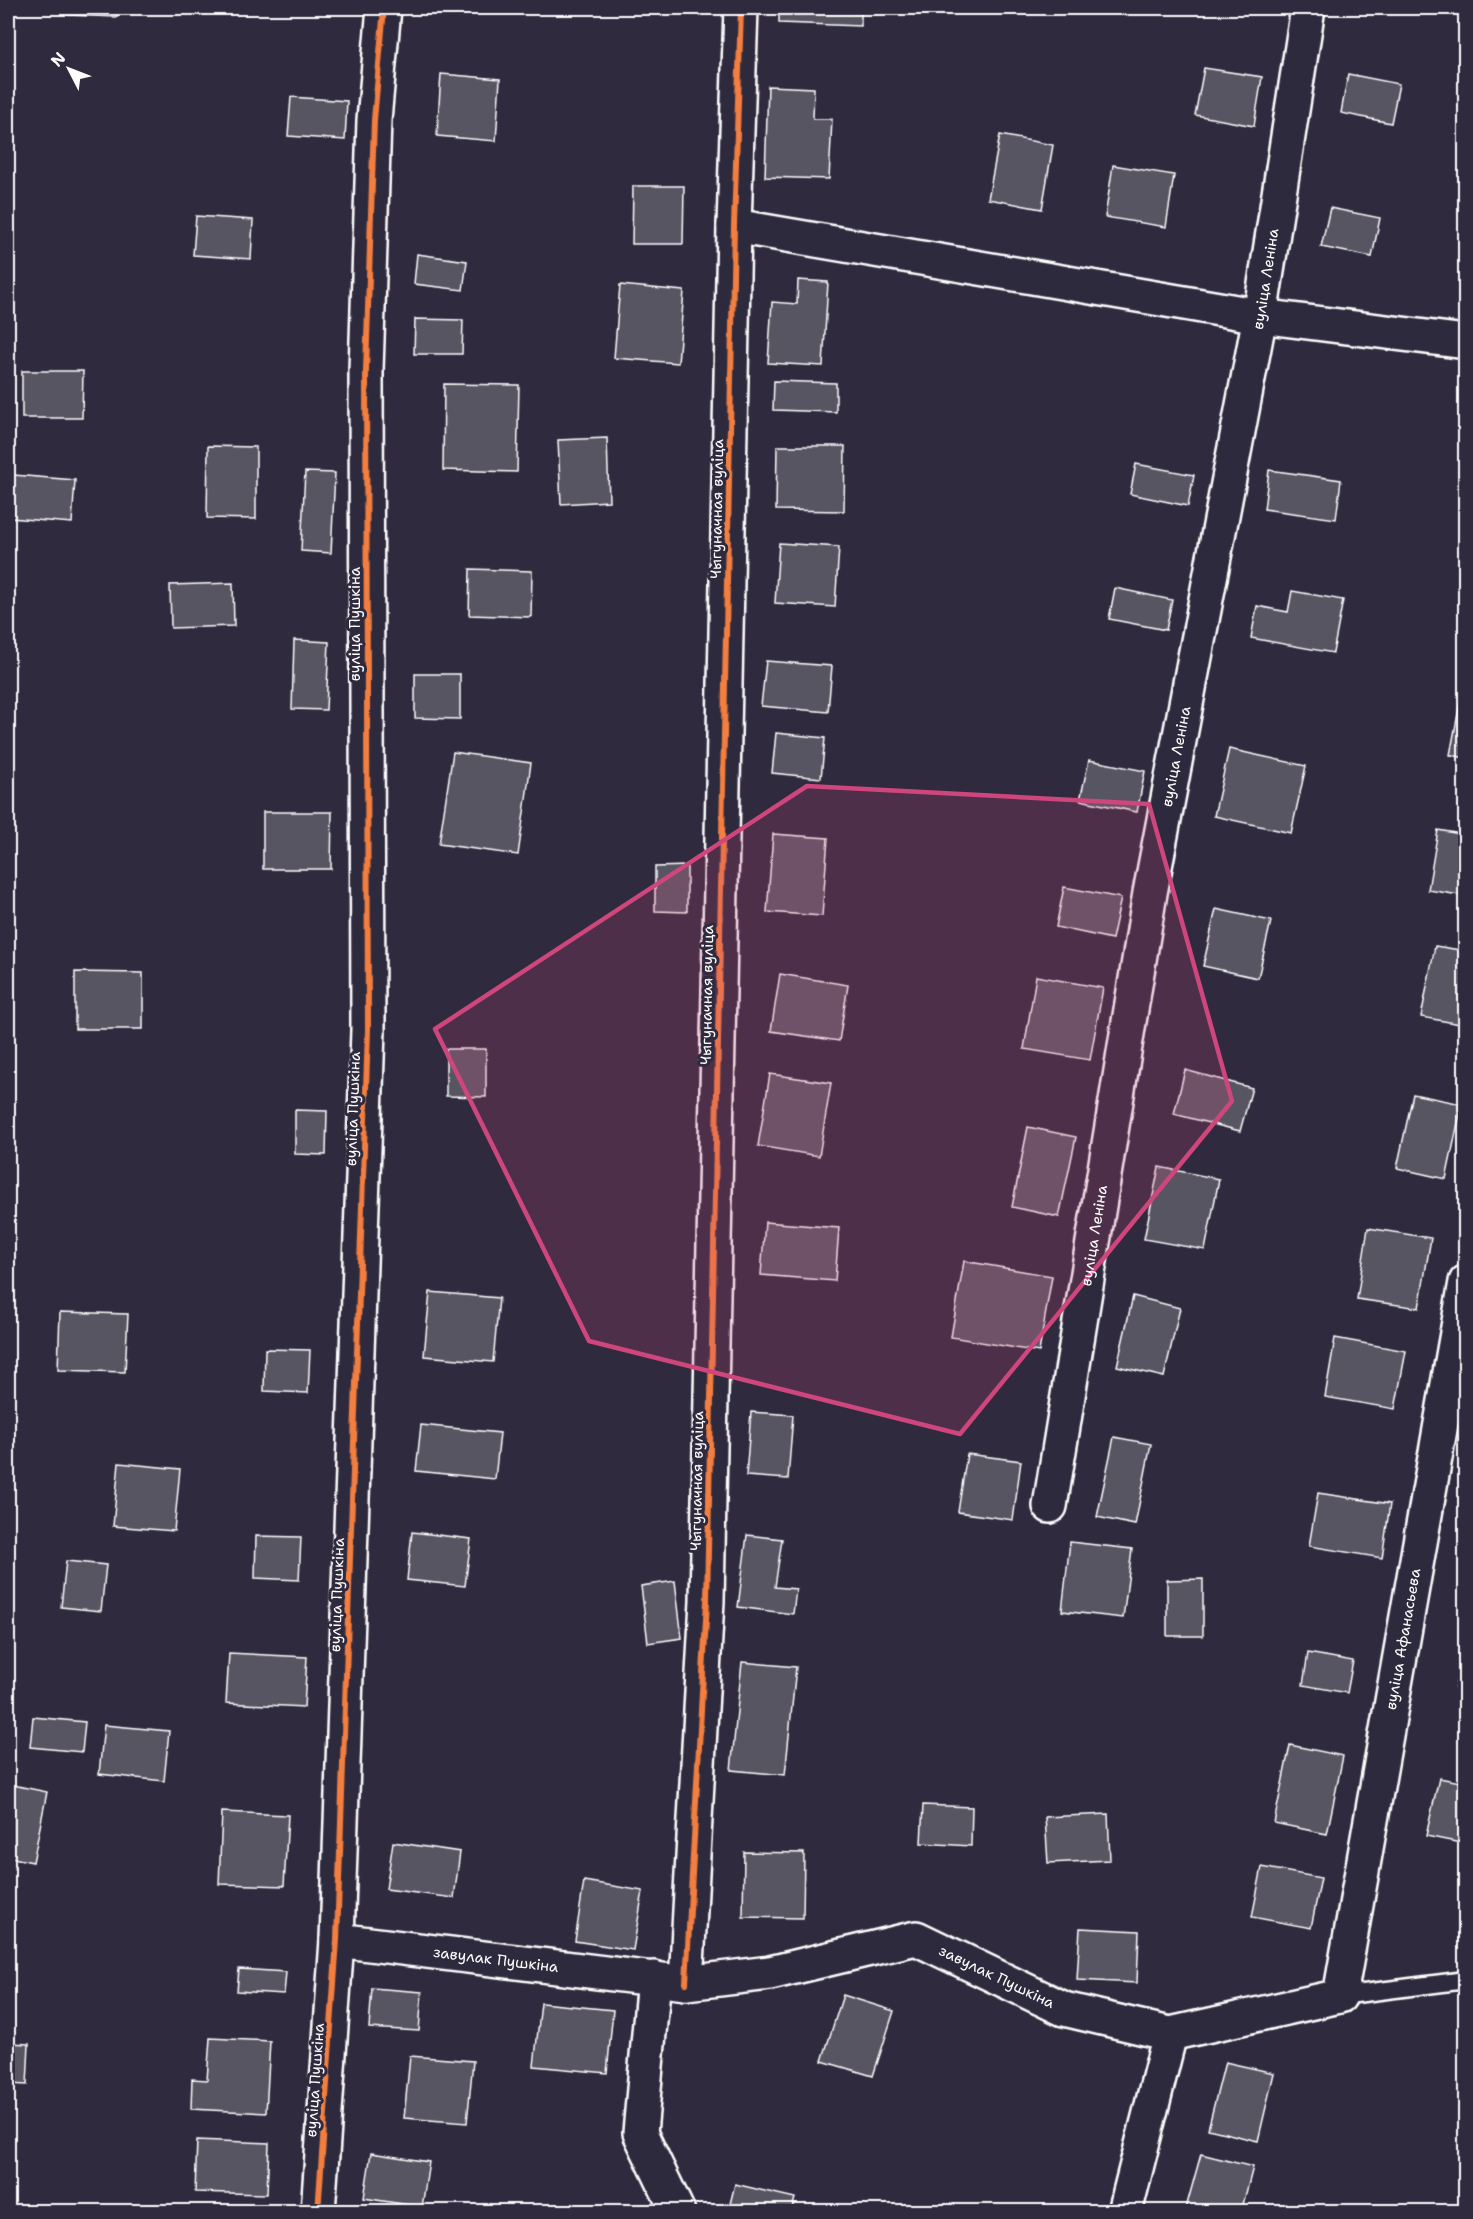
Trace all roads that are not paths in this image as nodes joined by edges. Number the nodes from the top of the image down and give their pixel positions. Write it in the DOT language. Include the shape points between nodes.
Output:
graph roads {
  1 [pos="384,8"];
  2 [pos="741,8"];
  3 [pos="1308,8"];
  4 [pos="734,226"];
  5 [pos="1260,316"];
  6 [pos="1466,342"];
  7 [pos="1466,1282"];
  8 [pos="1050,1506"];
  9 [pos="337,1940"];
  10 [pos="1466,1980"];
  11 [pos="670,1981"];
  12 [pos="1340,1996"];
  13 [pos="1170,2034"];
  14 [pos="318,2211"];
  15 [pos="678,2211"];
  16 [pos="1125,2211"];
  1 -- 9 [label="street, вуліца Пушкіна" via="374,120 366,371 368,1030"];
  2 -- 4 [label="street, Чыгуначная вуліца"];
  3 -- 5 [label="street, вуліца Леніна"];
  4 -- 5 [label="street"];
  4 -- 11 [label="street, Чыгуначная вуліца" via="707,1601"];
  5 -- 6 [label="street"];
  5 -- 8 [label="street, вуліца Леніна" via="1150,893"];
  7 -- 12 [label="street, вуліца Афанасьева"];
  9 -- 11 [label="street, завулак Пушкіна"];
  9 -- 14 [label="street, вуліца Пушкіна"];
  10 -- 12 [label="lane"];
  11 -- 13 [label="street, завулак Пушкіна" via="770,1972 916,1938 1064,2009"];
  11 -- 15 [label="street" via="640,2133"];
  12 -- 13 [label="street, завулак Пушкіна"];
  13 -- 16 [label="street"];
}
